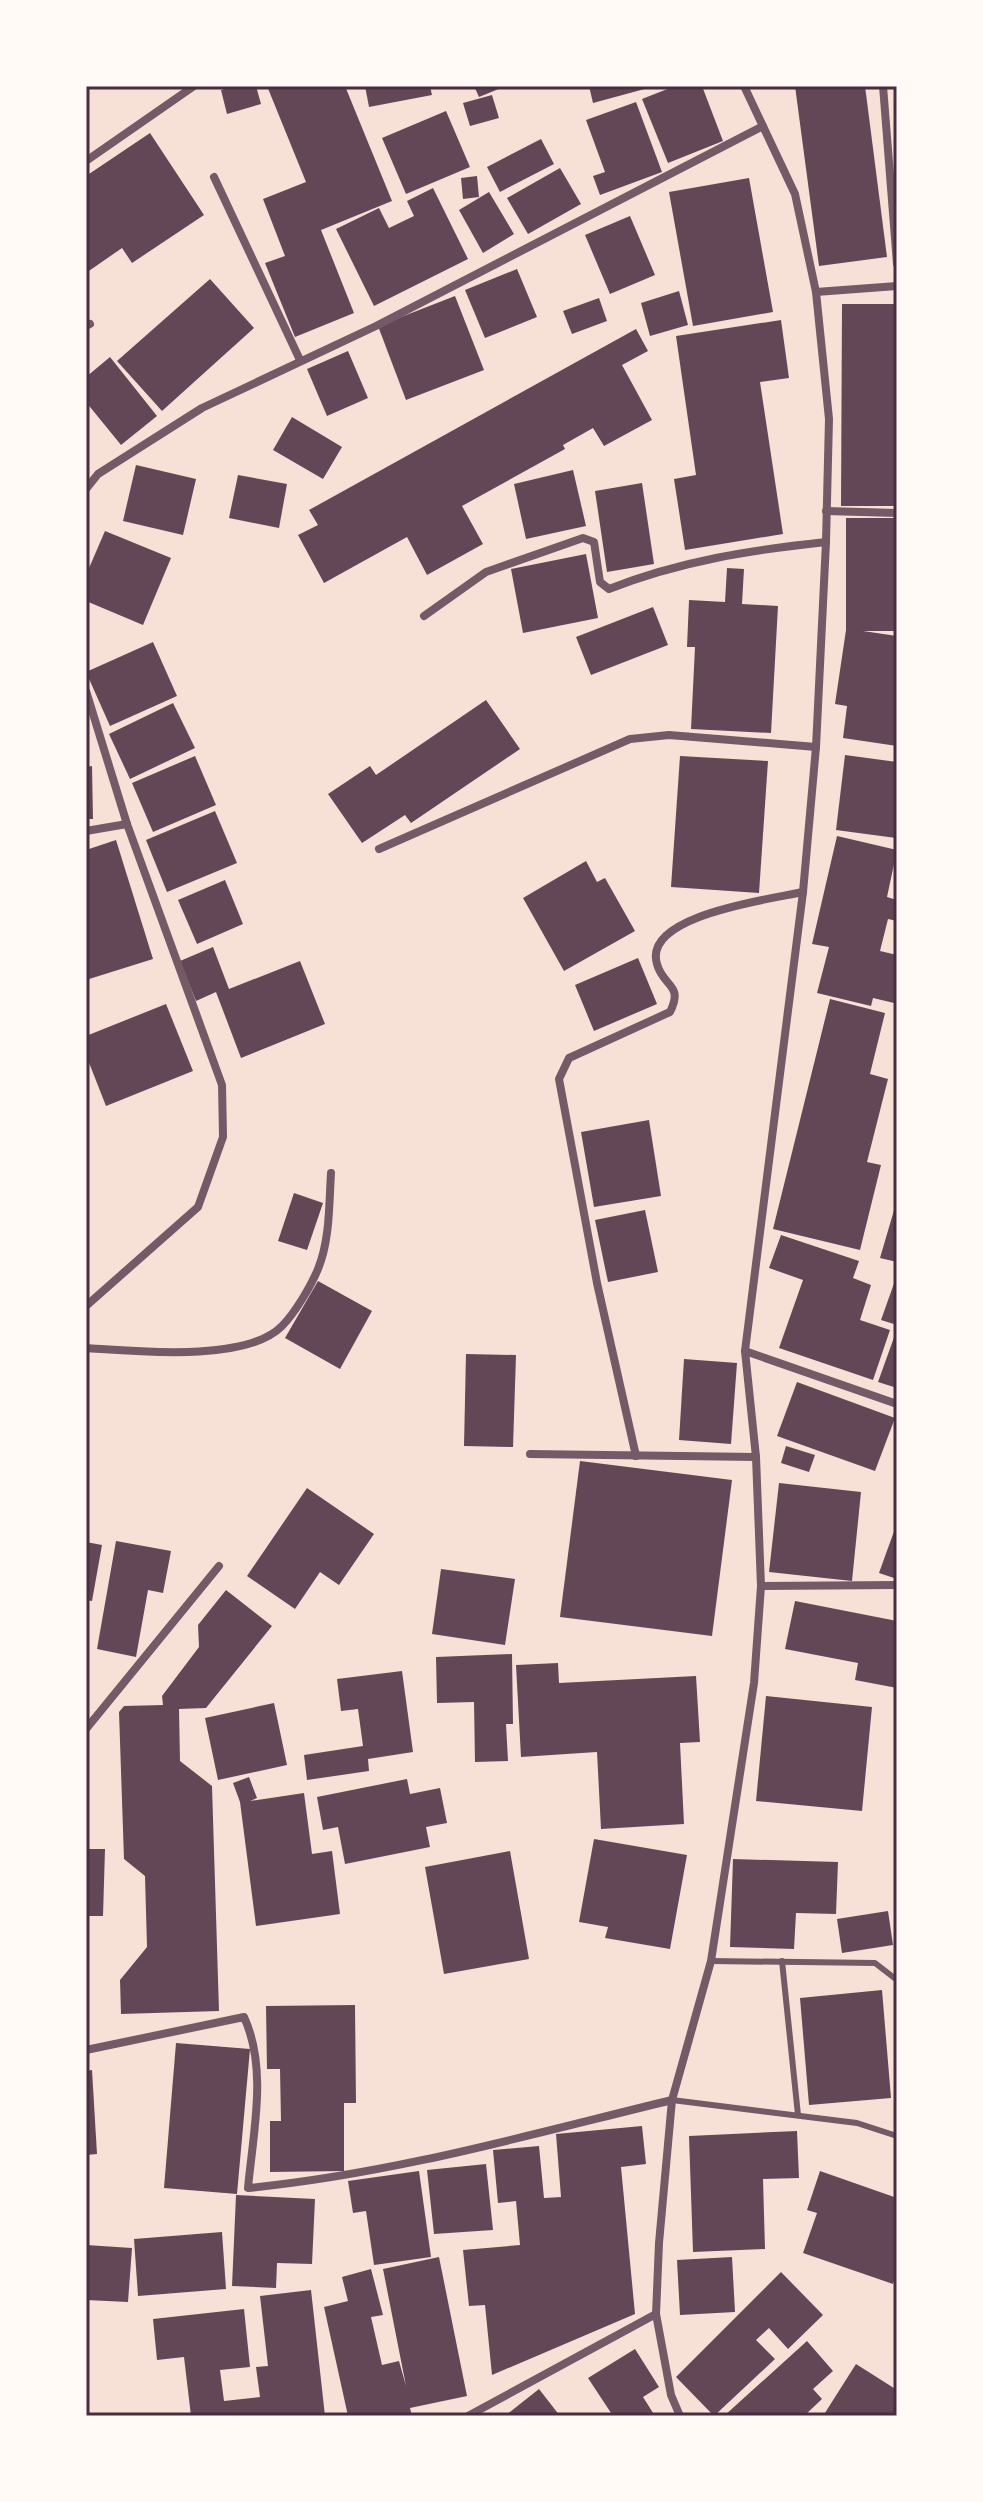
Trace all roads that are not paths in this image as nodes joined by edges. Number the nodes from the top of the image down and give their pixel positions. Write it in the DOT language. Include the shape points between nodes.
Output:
graph roads {
  1 [pos="194,86"];
  2 [pos="744,86"];
  3 [pos="883,86"];
  4 [pos="763,126"];
  5 [pos="86,161"];
  6 [pos="214,177"];
  7 [pos="897,264"];
  8 [pos="897,286"];
  9 [pos="816,292"];
  10 [pos="300,360"];
  11 [pos="86,489"];
  12 [pos="826,511"];
  13 [pos="897,513"];
  14 [pos="826,542"];
  15 [pos="424,616"];
  16 [pos="86,691"];
  17 [pos="816,747"];
  18 [pos="127,824"];
  19 [pos="86,831"];
  20 [pos="379,849"];
  21 [pos="803,892"];
  22 [pos="331,1173"];
  23 [pos="86,1306"];
  24 [pos="86,1348"];
  25 [pos="745,1351"];
  26 [pos="897,1404"];
  27 [pos="530,1454"];
  28 [pos="636,1456"];
  29 [pos="756,1457"];
  30 [pos="219,1566"];
  31 [pos="897,1585"];
  32 [pos="761,1586"];
  33 [pos="86,1729"];
  34 [pos="711,1961"];
  35 [pos="782,1961"];
  36 [pos="897,1980"];
  37 [pos="86,2050"];
  38 [pos="672,2100"];
  39 [pos="798,2115"];
  40 [pos="897,2136"];
  41 [pos="656,2314"];
  42 [pos="468,2416"];
  43 [pos="680,2416"];
  1 -- 5 [label="street"];
  2 -- 4 [label="street"];
  3 -- 7 [label="street"];
  4 -- 9 [label="street" via="795,194"];
  4 -- 10 [label="street"];
  6 -- 10 [label="street"];
  8 -- 9 [label="street"];
  9 -- 12 [label="street" via="829,419"];
  10 -- 11 [label="street" via="202,408 98,474"];
  12 -- 13 [label="street"];
  12 -- 14 [label="street"];
  14 -- 15 [label="street" via="733,553 646,574 609,589 600,582 594,542 583,538 486,572"];
  14 -- 17 [label="street"];
  16 -- 18 [label="street"];
  17 -- 20 [label="street" via="669,735 630,739"];
  17 -- 21 [label="street"];
  18 -- 19 [label="street"];
  18 -- 23 [label="street" via="222,1085 223,1137 198,1207"];
  21 -- 25 [label="street"];
  21 -- 28 [label="street" via="715,910 666,934 656,948 657,965 674,990 670,1012 569,1058 559,1079"];
  22 -- 24 [label="street" via="318,1270 281,1327 201,1354"];
  25 -- 26 [label="street"];
  25 -- 29 [label="street"];
  27 -- 28 [label="street"];
  28 -- 29 [label="street"];
  29 -- 32 [label="street"];
  30 -- 33 [label="street"];
  31 -- 32 [label="street"];
  32 -- 34 [label="street" via="754,1683"];
  34 -- 35 [label="lane"];
  34 -- 38 [label="street"];
  35 -- 36 [label="lane" via="875,1963"];
  35 -- 39 [label="lane"];
  37 -- 38 [label="street" via="244,2017 256,2043 248,2188 418,2162"];
  38 -- 39 [label="lane"];
  38 -- 41 [label="street"];
  39 -- 40 [label="lane" via="857,2123"];
  41 -- 42 [label="street"];
  41 -- 43 [label="street"];
}
